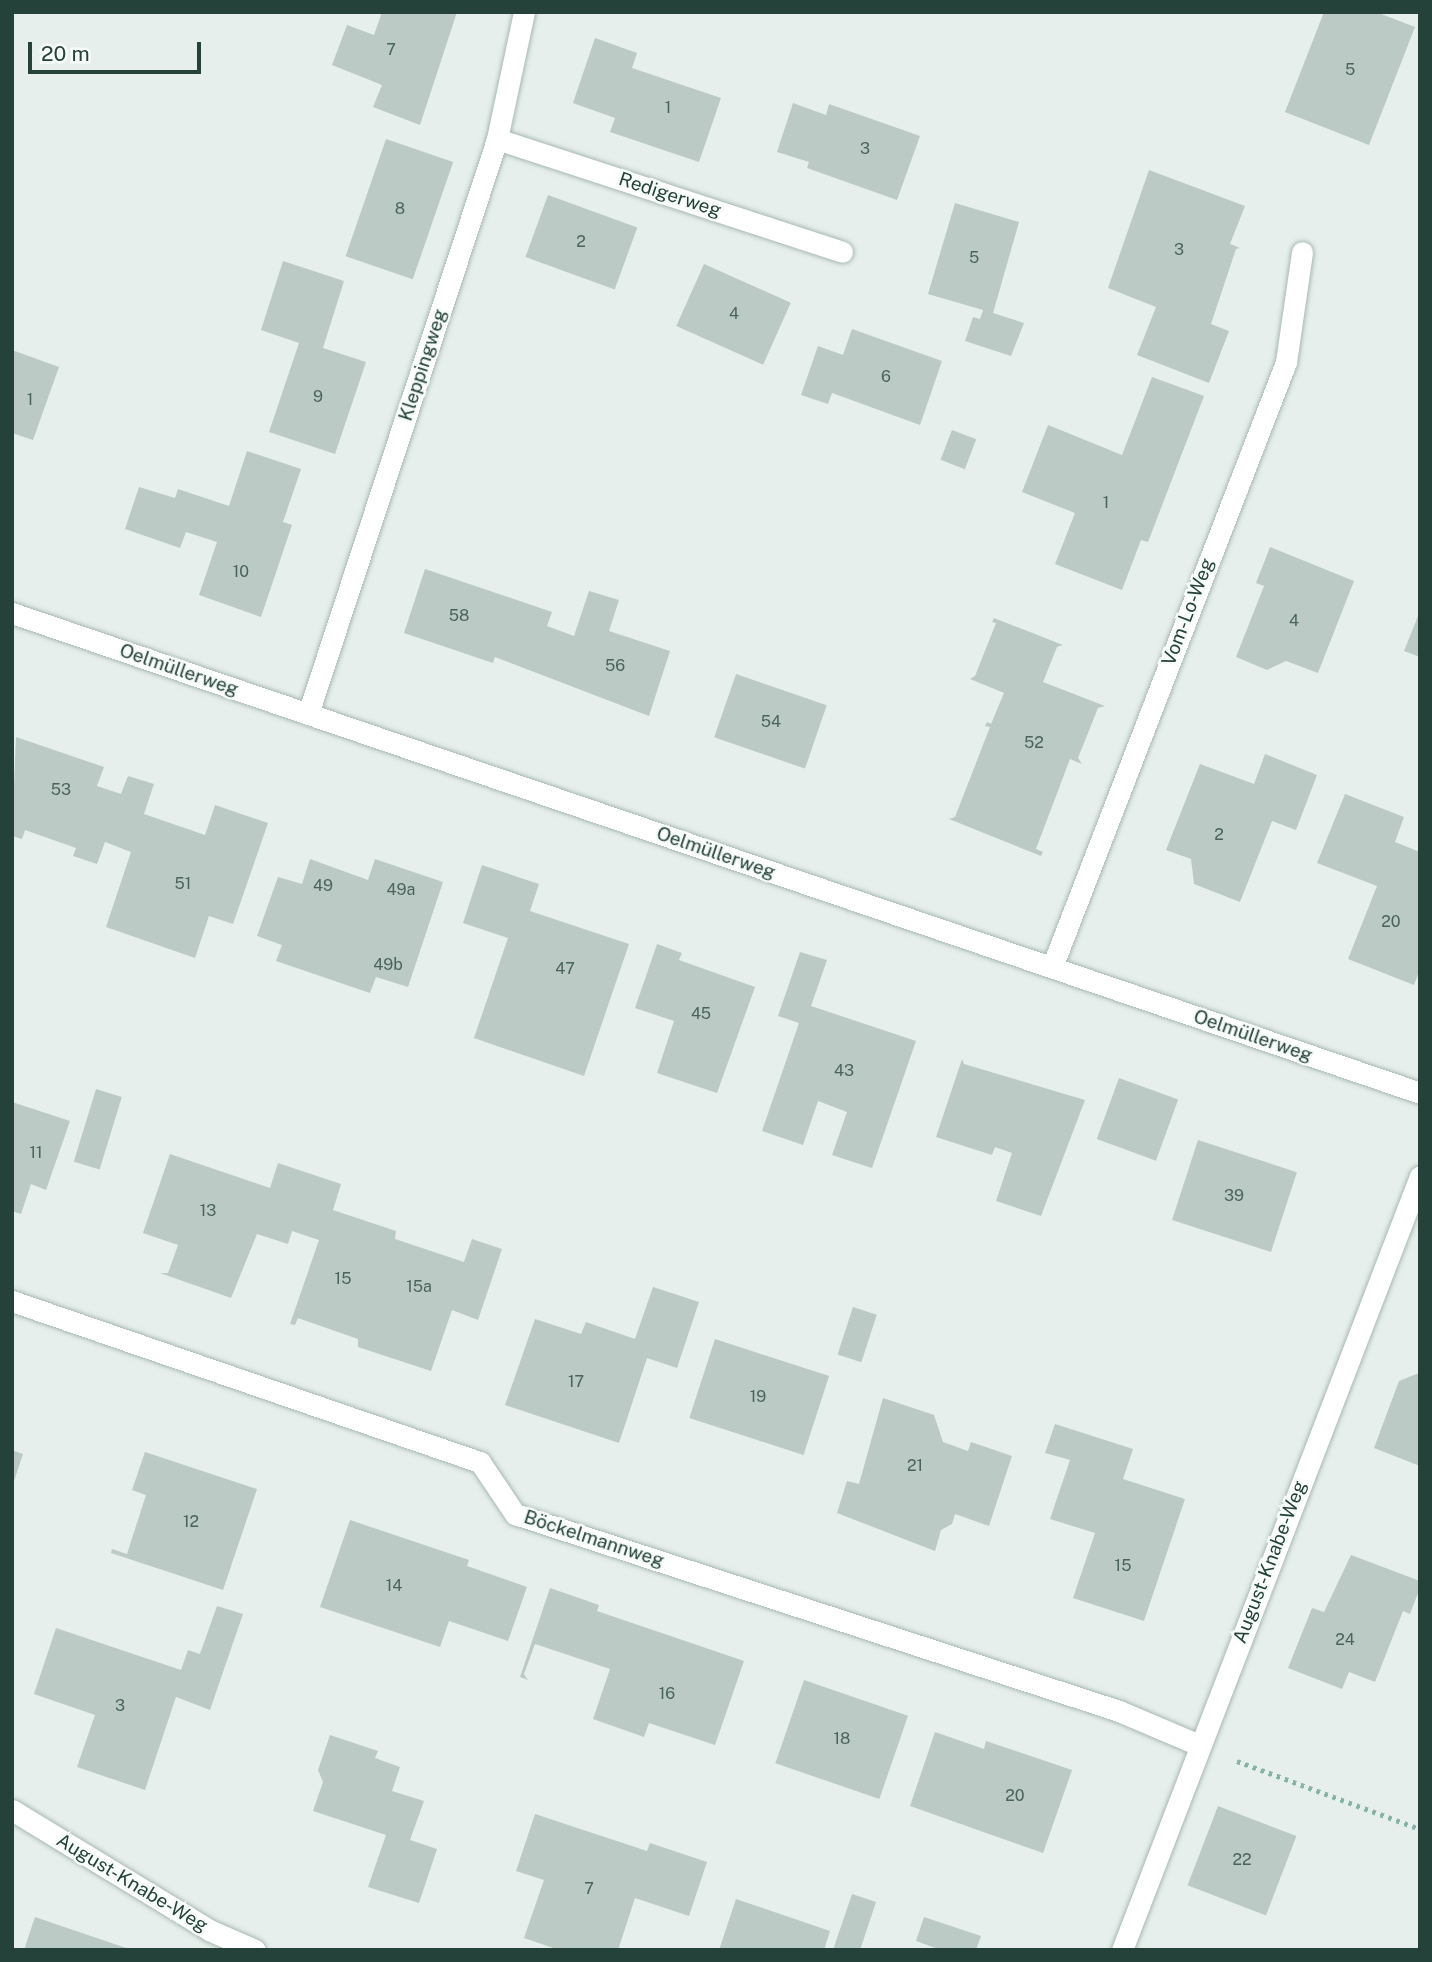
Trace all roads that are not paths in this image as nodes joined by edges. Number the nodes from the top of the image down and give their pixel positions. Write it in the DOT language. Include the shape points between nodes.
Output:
graph roads {
  1 [pos="524,12"];
  2 [pos="497,139"];
  3 [pos="842,252"];
  4 [pos="1302,252"];
  5 [pos="12,613"];
  6 [pos="308,714"];
  7 [pos="1052,967"];
  8 [pos="1420,1093"];
  9 [pos="1420,1176"];
  10 [pos="12,1301"];
  11 [pos="1199,1745"];
  12 [pos="12,1810"];
  13 [pos="255,1950"];
  14 [pos="1122,1950"];
  1 -- 2 [label="street, Kleppingweg"];
  2 -- 3 [label="street, Redigerweg"];
  2 -- 6 [label="street, Kleppingweg"];
  4 -- 7 [label="street, Vom-Lo-Weg" via="1286,362"];
  5 -- 6 [label="street, Oelmüllerweg"];
  6 -- 7 [label="street, Oelmüllerweg"];
  7 -- 8 [label="street, Oelmüllerweg"];
  9 -- 11 [label="street, August-Knabe-Weg"];
  10 -- 11 [label="street, Böckelmannweg" via="480,1462 515,1514 1119,1711"];
  11 -- 14 [label="street, August-Knabe-Weg"];
  12 -- 13 [label="street, August-Knabe-Weg" via="209,1930"];
}
